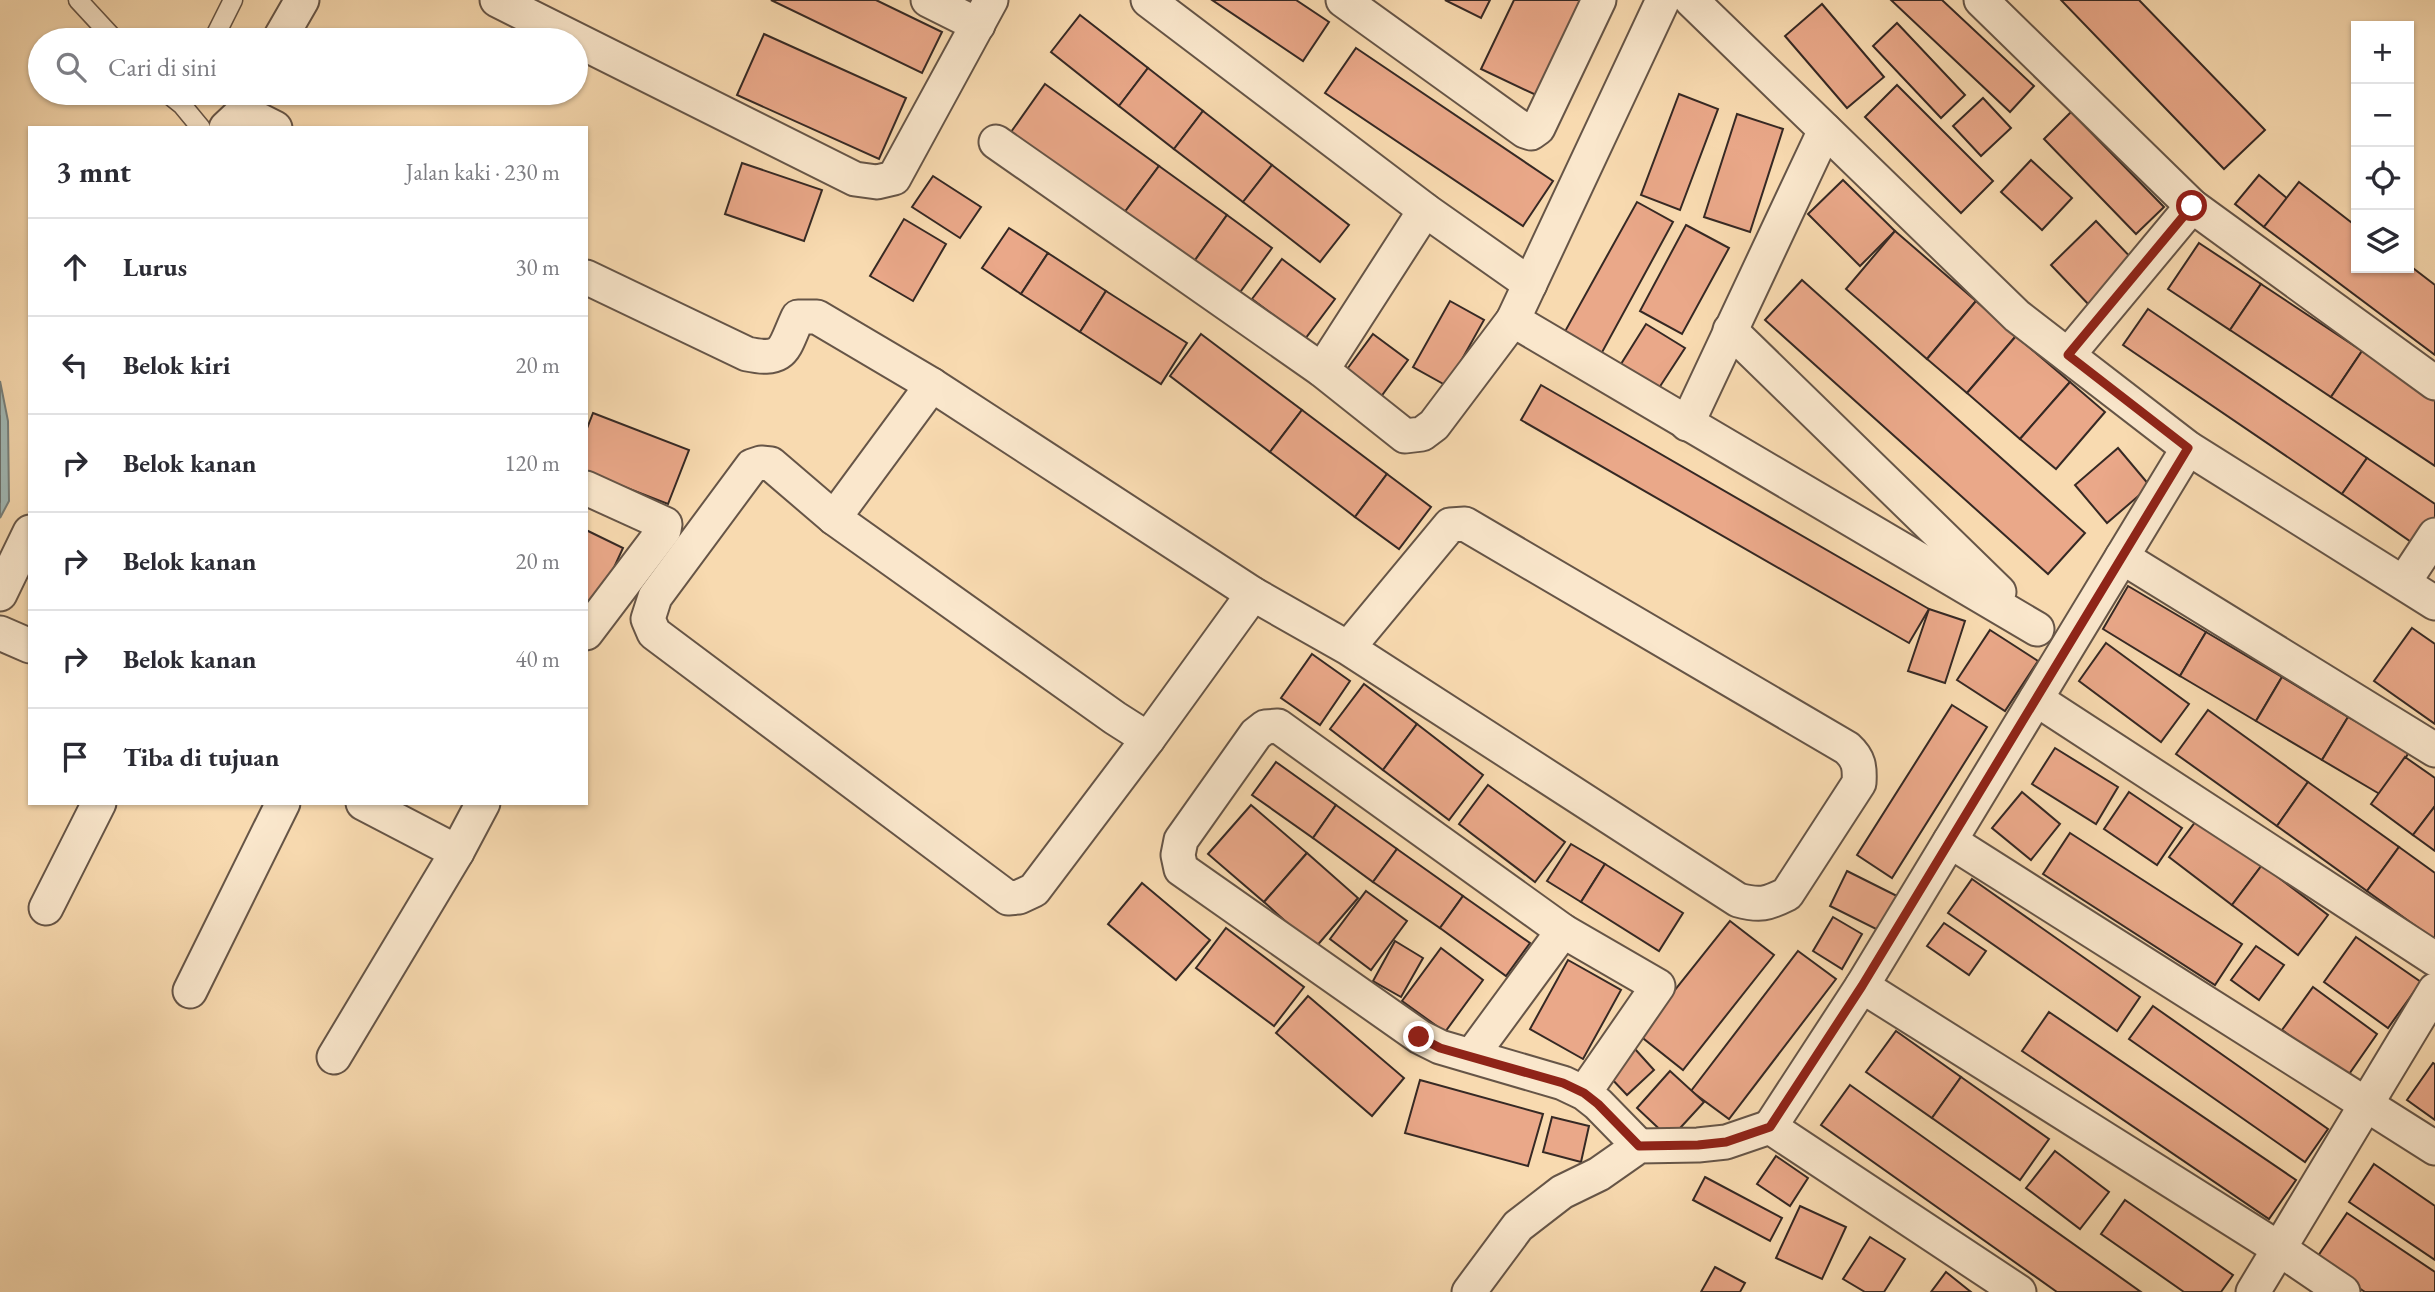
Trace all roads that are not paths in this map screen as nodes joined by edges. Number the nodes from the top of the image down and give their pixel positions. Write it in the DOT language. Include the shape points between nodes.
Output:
graph roads {
  1 [pos="78,0"];
  2 [pos="233,0"];
  3 [pos="282,0"];
  4 [pos="302,0"];
  5 [pos="496,0"];
  6 [pos="928,0"];
  7 [pos="1148,0"];
  8 [pos="1600,0"];
  9 [pos="1663,0"];
  10 [pos="1691,0"];
  11 [pos="1982,0"];
  12 [pos="1363,6"];
  13 [pos="985,12"];
  14 [pos="104,28"];
  15 [pos="219,28"];
  16 [pos="274,28"];
  17 [pos="286,28"];
  18 [pos="552,28"];
  19 [pos="588,46"];
  20 [pos="188,105"];
  21 [pos="241,111"];
  22 [pos="200,126"];
  23 [pos="271,126"];
  24 [pos="1825,130"];
  25 [pos="996,142"];
  26 [pos="2192,206"];
  27 [pos="1425,210"];
  28 [pos="588,278"];
  29 [pos="1530,284"];
  30 [pos="1513,320"];
  31 [pos="1730,330"];
  32 [pos="2068,355"];
  33 [pos="1322,370"];
  34 [pos="2435,383"];
  35 [pos="932,385"];
  36 [pos="1688,424"];
  37 [pos="2188,448"];
  38 [pos="588,489"];
  39 [pos="834,518"];
  40 [pos="2435,535"];
  41 [pos="28,536"];
  42 [pos="2122,557"];
  43 [pos="2404,582"];
  44 [pos="0,594"];
  45 [pos="1253,594"];
  46 [pos="2435,603"];
  47 [pos="2037,628"];
  48 [pos="588,630"];
  49 [pos="0,633"];
  50 [pos="28,645"];
  51 [pos="1348,648"];
  52 [pos="2066,648"];
  53 [pos="2036,699"];
  54 [pos="1148,739"];
  55 [pos="2435,750"];
  56 [pos="98,805"];
  57 [pos="282,805"];
  58 [pos="367,805"];
  59 [pos="482,805"];
  60 [pos="1950,841"];
  61 [pos="457,852"];
  62 [pos="46,908"];
  63 [pos="1563,931"];
  64 [pos="2435,959"];
  65 [pos="1862,986"];
  66 [pos="2435,990"];
  67 [pos="190,991"];
  68 [pos="1472,1055"];
  69 [pos="334,1057"];
  70 [pos="1584,1093"];
  71 [pos="2368,1103"];
  72 [pos="1770,1127"];
  73 [pos="1639,1146"];
  74 [pos="2435,1148"];
  75 [pos="2278,1248"];
  76 [pos="1469,1292"];
  77 [pos="2019,1292"];
  78 [pos="2253,1292"];
  79 [pos="2343,1292"];
  1 -- 14 [label="lane"];
  2 -- 15 [label="lane"];
  3 -- 16 [label="street"];
  4 -- 17 [label="street"];
  5 -- 18 [label="street"];
  6 -- 13 [label="street"];
  7 -- 27 [label="street"];
  8 -- 12 [label="street" via="1538,128 1531,133"];
  9 -- 29 [label="street"];
  10 -- 24 [label="street"];
  11 -- 26 [label="street"];
  13 -- 19 [label="street" via="894,178 877,182 855,179"];
  20 -- 22 [label="lane"];
  21 -- 23 [label="street"];
  24 -- 31 [label="street"];
  24 -- 32 [label="street" via="2017,316"];
  25 -- 33 [label="street"];
  26 -- 32 [label="street"];
  26 -- 34 [label="street"];
  27 -- 29 [label="street"];
  27 -- 33 [label="street"];
  28 -- 35 [label="street" via="747,354 766,358 781,352 798,317 817,317"];
  29 -- 30 [label="street"];
  30 -- 33 [label="street" via="1434,425 1422,433 1405,436"];
  30 -- 36 [label="street"];
  31 -- 36 [label="street"];
  31 -- 47 [label="street"];
  32 -- 37 [label="street"];
  35 -- 39 [label="street"];
  35 -- 45 [label="street"];
  36 -- 47 [label="street"];
  37 -- 42 [label="street"];
  37 -- 43 [label="street"];
  38 -- 48 [label="street" via="665,524"];
  39 -- 54 [label="street"];
  39 -- 54 [label="street" via="771,464 752,466 655,597 648,619 653,633 1008,898 1034,890"];
  40 -- 43 [label="street"];
  41 -- 44 [label="street"];
  42 -- 52 [label="street"];
  42 -- 55 [label="street"];
  43 -- 46 [label="street"];
  45 -- 51 [label="street"];
  45 -- 54 [label="street"];
  47 -- 52 [label="street"];
  49 -- 50 [label="street"];
  51 -- 51 [label="street" via="1738,901 1757,905 1787,894 1859,783 1856,757 1847,748 1465,524 1450,525"];
  52 -- 53 [label="street"];
  53 -- 60 [label="street"];
  53 -- 64 [label="street"];
  56 -- 62 [label="street"];
  57 -- 67 [label="street"];
  58 -- 61 [label="street"];
  59 -- 61 [label="street"];
  60 -- 65 [label="street"];
  60 -- 71 [label="street"];
  61 -- 69 [label="street"];
  63 -- 68 [label="street"];
  63 -- 68 [label="street" via="1278,726 1265,727 1256,734 1181,841 1181,869 1419,1037 1440,1048"];
  63 -- 70 [label="street" via="1658,986"];
  65 -- 72 [label="street"];
  65 -- 75 [label="street"];
  66 -- 71 [label="street"];
  68 -- 70 [label="street"];
  70 -- 73 [label="street"];
  71 -- 74 [label="street"];
  71 -- 75 [label="street"];
  72 -- 73 [label="street" via="1726,1142"];
  72 -- 77 [label="street"];
  73 -- 76 [label="street" via="1599,1174 1562,1192 1518,1226"];
  75 -- 78 [label="street"];
  75 -- 79 [label="street"];
}
